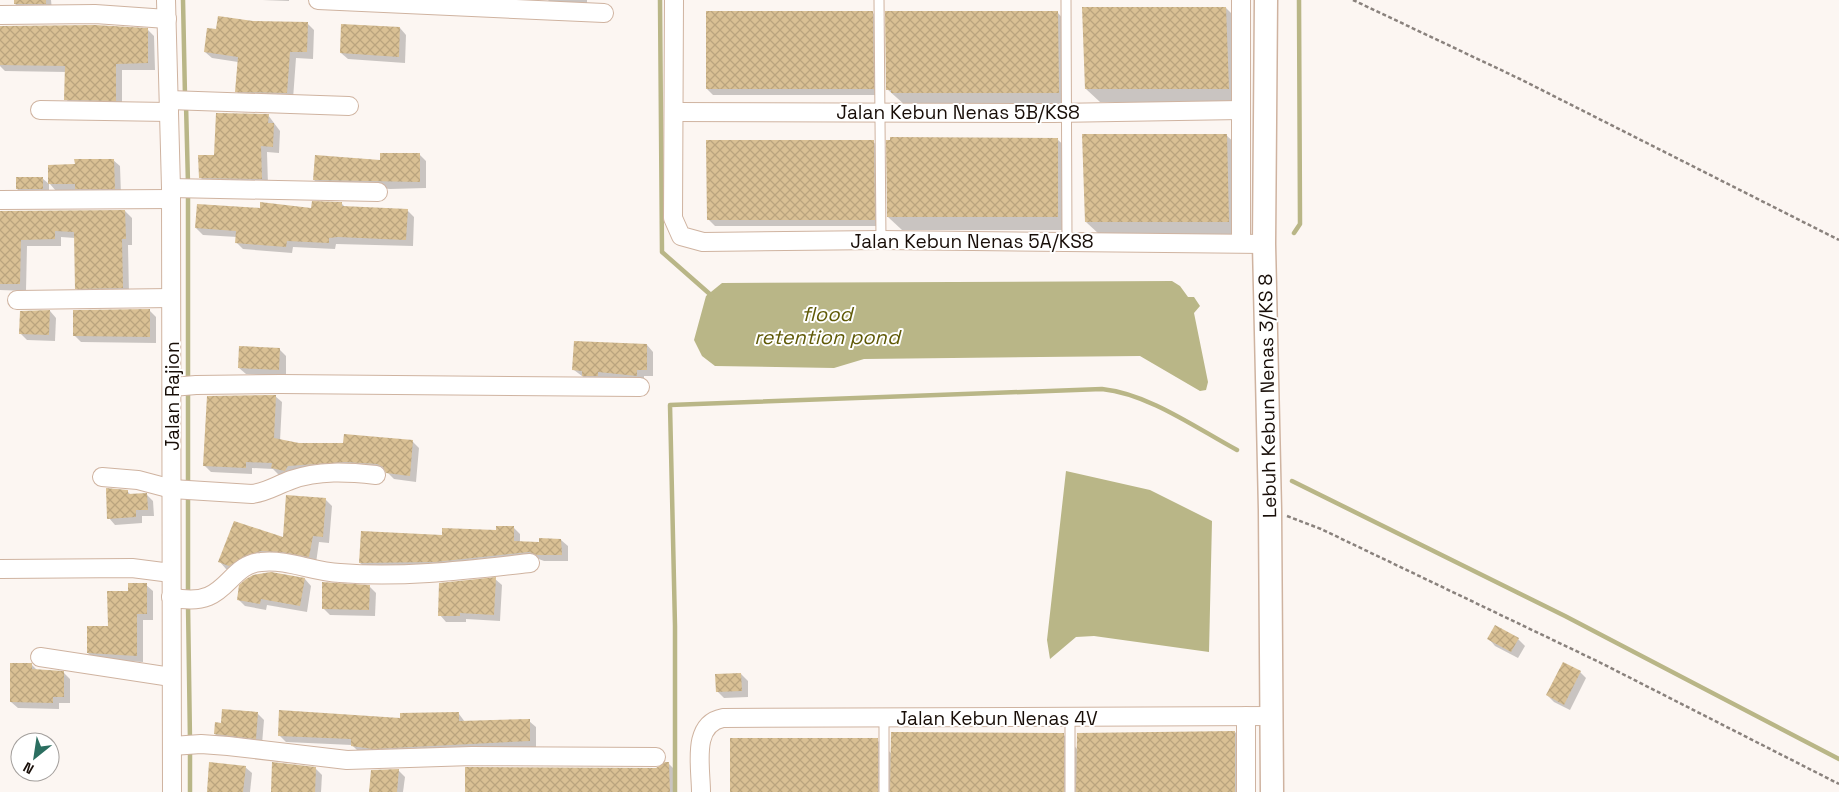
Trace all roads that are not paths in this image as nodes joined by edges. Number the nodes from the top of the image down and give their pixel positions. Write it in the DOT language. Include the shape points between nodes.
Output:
graph roads {
  1 [pos="166,0"];
  2 [pos="318,0"];
  3 [pos="674,0"];
  4 [pos="879,0"];
  5 [pos="1066,0"];
  6 [pos="1241,0"];
  7 [pos="1266,0"];
  8 [pos="604,13"];
  9 [pos="0,15"];
  10 [pos="167,19"];
  11 [pos="169,106"];
  12 [pos="349,106"];
  13 [pos="40,110"];
  14 [pos="1241,110"];
  15 [pos="674,112"];
  16 [pos="880,112"];
  17 [pos="1066,113"];
  18 [pos="179,191"];
  19 [pos="378,192"];
  20 [pos="0,200"];
  21 [pos="881,240"];
  22 [pos="1067,242"];
  23 [pos="1241,243"];
  24 [pos="1264,244"];
  25 [pos="167,298"];
  26 [pos="17,300"];
  27 [pos="182,386"];
  28 [pos="640,387"];
  29 [pos="376,475"];
  30 [pos="102,477"];
  31 [pos="175,489"];
  32 [pos="530,563"];
  33 [pos="0,569"];
  34 [pos="171,573"];
  35 [pos="174,598"];
  36 [pos="40,657"];
  37 [pos="171,677"];
  38 [pos="1246,716"];
  39 [pos="1272,716"];
  40 [pos="1070,717"];
  41 [pos="884,718"];
  42 [pos="176,746"];
  43 [pos="656,757"];
  44 [pos="172,792"];
  45 [pos="701,792"];
  46 [pos="884,792"];
  47 [pos="1070,792"];
  48 [pos="1246,792"];
  49 [pos="1272,792"];
  1 -- 10 [label="street, Jalan Rajion"];
  2 -- 8 [label="street"];
  3 -- 15 [label="street"];
  4 -- 16 [label="lane"];
  5 -- 17 [label="lane"];
  6 -- 14 [label="street"];
  7 -- 24 [label="street, Lebuh Kebun Nenas 3/KS 8"];
  9 -- 10 [label="street" via="95,14"];
  10 -- 11 [label="street, Jalan Rajion"];
  11 -- 12 [label="street"];
  11 -- 13 [label="street"];
  11 -- 18 [label="street, Jalan Rajion"];
  14 -- 17 [label="street, Jalan Kebun Nenas 5B/KS8"];
  14 -- 23 [label="street"];
  15 -- 16 [label="street, Jalan Kebun Nenas 5B/KS8"];
  15 -- 21 [label="street, Jalan Kebun Nenas 5A/KS8" via="673,218 682,236 703,242"];
  16 -- 17 [label="street, Jalan Kebun Nenas 5B/KS8"];
  16 -- 21 [label="lane"];
  17 -- 22 [label="lane"];
  18 -- 19 [label="street"];
  18 -- 20 [label="street"];
  18 -- 25 [label="street, Jalan Rajion"];
  21 -- 22 [label="street, Jalan Kebun Nenas 5A/KS8"];
  22 -- 23 [label="street, Jalan Kebun Nenas 5A/KS8"];
  23 -- 24 [label="street, Jalan Kebun Nenas 5A/KS8"];
  24 -- 39 [label="street, Lebuh Kebun Nenas 3/KS 8"];
  25 -- 26 [label="street"];
  25 -- 27 [label="street, Jalan Rajion"];
  27 -- 28 [label="street"];
  27 -- 31 [label="street, Jalan Rajion"];
  29 -- 31 [label="street" via="316,474 252,494"];
  30 -- 31 [label="street" via="138,480"];
  31 -- 34 [label="street, Jalan Rajion"];
  32 -- 35 [label="street" via="412,574 339,573 274,560 252,562 220,591 197,599"];
  33 -- 34 [label="street" via="132,568"];
  34 -- 35 [label="street, Jalan Rajion"];
  35 -- 37 [label="street, Jalan Rajion"];
  36 -- 37 [label="street"];
  37 -- 42 [label="street, Jalan Rajion"];
  38 -- 39 [label="street, Jalan Kebun Nenas 4V"];
  38 -- 40 [label="street, Jalan Kebun Nenas 4V"];
  38 -- 48 [label="street"];
  39 -- 49 [label="street, Lebuh Kebun Nenas 3/KS 8"];
  40 -- 41 [label="street, Jalan Kebun Nenas 4V"];
  40 -- 47 [label="lane"];
  41 -- 45 [label="street, Jalan Kebun Nenas 4V" via="713,720 701,737"];
  41 -- 46 [label="lane"];
  42 -- 43 [label="street" via="201,744 347,760 472,756"];
  42 -- 44 [label="street, Jalan Rajion"];
}
